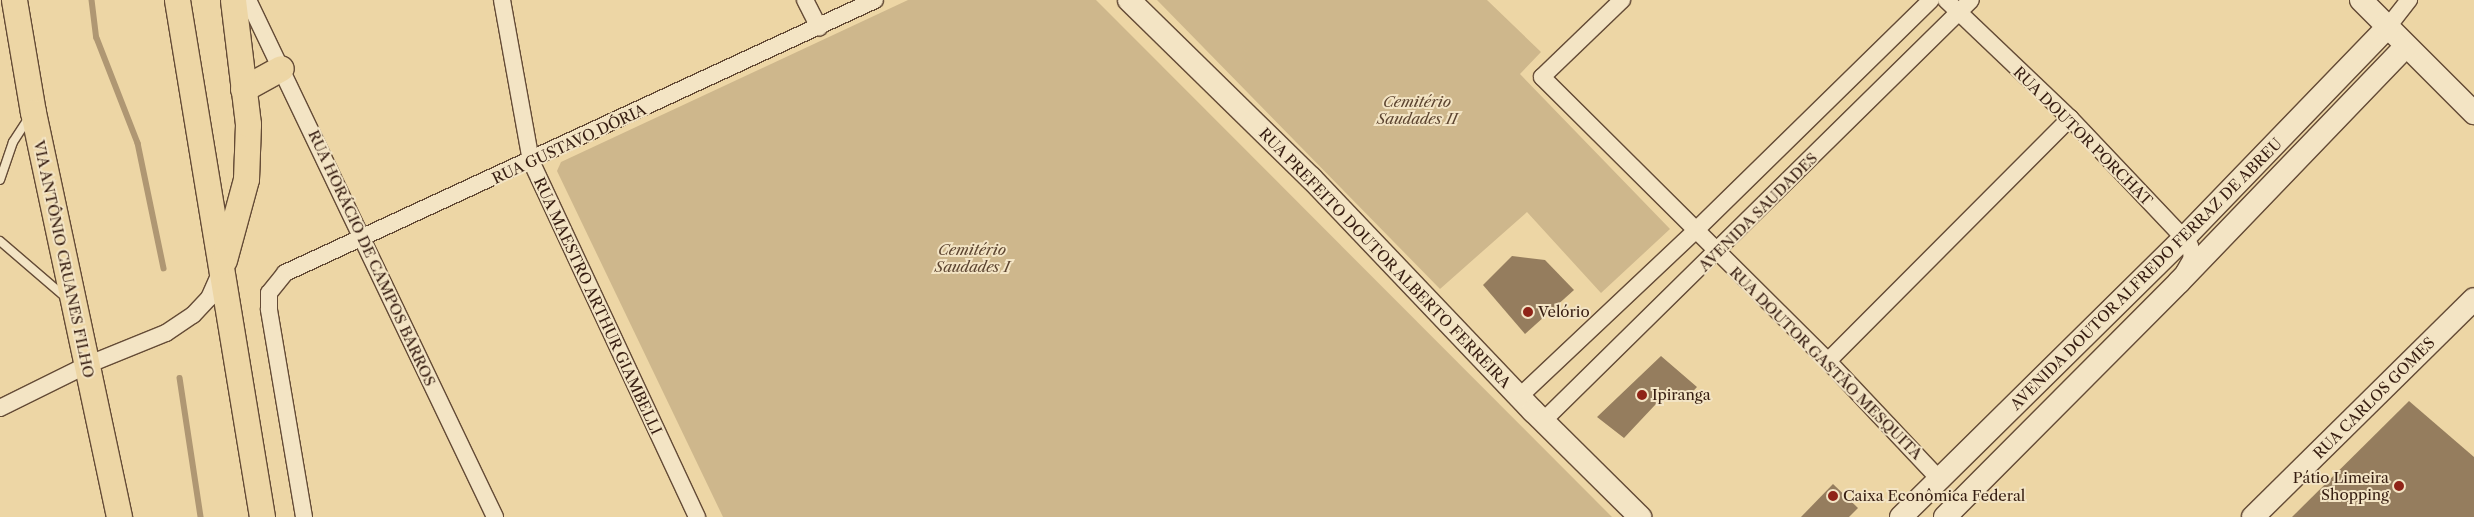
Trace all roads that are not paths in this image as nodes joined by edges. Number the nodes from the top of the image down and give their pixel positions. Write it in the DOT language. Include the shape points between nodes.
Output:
graph roads {
  1 [pos="14,0"];
  2 [pos="178,0"];
  3 [pos="233,0"];
  4 [pos="248,0"];
  5 [pos="502,0"];
  6 [pos="805,0"];
  7 [pos="875,0"];
  8 [pos="1129,0"];
  9 [pos="1622,0"];
  10 [pos="1931,0"];
  11 [pos="1946,0"];
  12 [pos="1971,0"];
  13 [pos="2361,0"];
  14 [pos="2409,0"];
  15 [pos="1958,13"];
  16 [pos="819,28"];
  17 [pos="2387,28"];
  18 [pos="2406,46"];
  19 [pos="281,68"];
  20 [pos="243,89"];
  21 [pos="33,112"];
  22 [pos="2474,113"];
  23 [pos="2070,118"];
  24 [pos="531,162"];
  25 [pos="0,180"];
  26 [pos="1695,231"];
  27 [pos="2184,238"];
  28 [pos="363,239"];
  29 [pos="0,242"];
  30 [pos="1717,252"];
  31 [pos="221,270"];
  32 [pos="2179,282"];
  33 [pos="2474,299"];
  34 [pos="74,304"];
  35 [pos="1828,361"];
  36 [pos="87,365"];
  37 [pos="1519,397"];
  38 [pos="0,408"];
  39 [pos="1543,422"];
  40 [pos="1940,480"];
  41 [pos="119,517"];
  42 [pos="262,517"];
  43 [pos="304,517"];
  44 [pos="495,517"];
  45 [pos="697,517"];
  46 [pos="1640,517"];
  47 [pos="1901,517"];
  48 [pos="1945,517"];
  49 [pos="2253,517"];
  1 -- 21 [label="main road, VIA ANTÔNIO CRUANES FILHO"];
  2 -- 31 [label="main road"];
  3 -- 20 [label="main road"];
  4 -- 19 [label="street, RUA HORÁCIO DE CAMPOS BARROS"];
  5 -- 24 [label="street, RUA MAESTRO ARTHUR GIAMBELLI"];
  6 -- 16 [label="street"];
  7 -- 16 [label="street, RUA GUSTAVO DÓRIA"];
  8 -- 37 [label="main road, RUA PREFEITO DOUTOR ALBERTO FERREIRA" via="1311,178"];
  9 -- 26 [label="street, RUA DOUTOR GASTÃO MESQUITA" via="1542,77"];
  10 -- 26 [label="street, AVENIDA SAUDADES"];
  11 -- 15 [label="street, RUA DOUTOR PORCHAT"];
  12 -- 15 [label="street, AVENIDA SAUDADES"];
  13 -- 17 [label="main road"];
  14 -- 17 [label="street"];
  15 -- 23 [label="street, RUA DOUTOR PORCHAT"];
  15 -- 30 [label="street, AVENIDA SAUDADES"];
  16 -- 24 [label="street, RUA GUSTAVO DÓRIA"];
  17 -- 18 [label="main road"];
  17 -- 27 [label="main road, AVENIDA DOUTOR ALFREDO FERRAZ DE ABREU"];
  18 -- 22 [label="main road"];
  18 -- 32 [label="main road, AVENIDA DOUTOR ALFREDO FERRAZ DE ABREU"];
  19 -- 20 [label="main road"];
  19 -- 28 [label="street, RUA HORÁCIO DE CAMPOS BARROS"];
  20 -- 31 [label="main road" via="248,124 246,179"];
  21 -- 25 [label="lane" via="13,142"];
  21 -- 34 [label="main road, VIA ANTÔNIO CRUANES FILHO"];
  23 -- 27 [label="street, RUA DOUTOR PORCHAT"];
  23 -- 35 [label="street"];
  24 -- 28 [label="street, RUA GUSTAVO DÓRIA"];
  24 -- 45 [label="street, RUA MAESTRO ARTHUR GIAMBELLI"];
  26 -- 30 [label="street, RUA DOUTOR GASTÃO MESQUITA"];
  26 -- 37 [label="street, AVENIDA SAUDADES"];
  27 -- 32 [label="street, RUA DOUTOR PORCHAT" via="2190,246 2192,258"];
  27 -- 40 [label="main road, AVENIDA DOUTOR ALFREDO FERRAZ DE ABREU"];
  28 -- 43 [label="street, RUA GUSTAVO DÓRIA" via="285,273 269,293"];
  28 -- 44 [label="street, RUA HORÁCIO DE CAMPOS BARROS"];
  29 -- 34 [label="lane"];
  30 -- 35 [label="street, RUA DOUTOR GASTÃO MESQUITA"];
  30 -- 39 [label="street, AVENIDA SAUDADES"];
  31 -- 36 [label="street" via="209,298 193,315 166,333"];
  31 -- 42 [label="main road"];
  32 -- 48 [label="main road, AVENIDA DOUTOR ALFREDO FERRAZ DE ABREU"];
  33 -- 49 [label="main road, RUA CARLOS GOMES"];
  34 -- 36 [label="main road, VIA ANTÔNIO CRUANES FILHO"];
  35 -- 40 [label="street, RUA DOUTOR GASTÃO MESQUITA"];
  36 -- 38 [label="street"];
  36 -- 41 [label="main road, VIA ANTÔNIO CRUANES FILHO"];
  37 -- 39 [label="main road, RUA PREFEITO DOUTOR ALBERTO FERREIRA"];
  39 -- 46 [label="main road, RUA PREFEITO DOUTOR ALBERTO FERREIRA"];
  40 -- 47 [label="main road, AVENIDA DOUTOR ALFREDO FERRAZ DE ABREU"];
}
